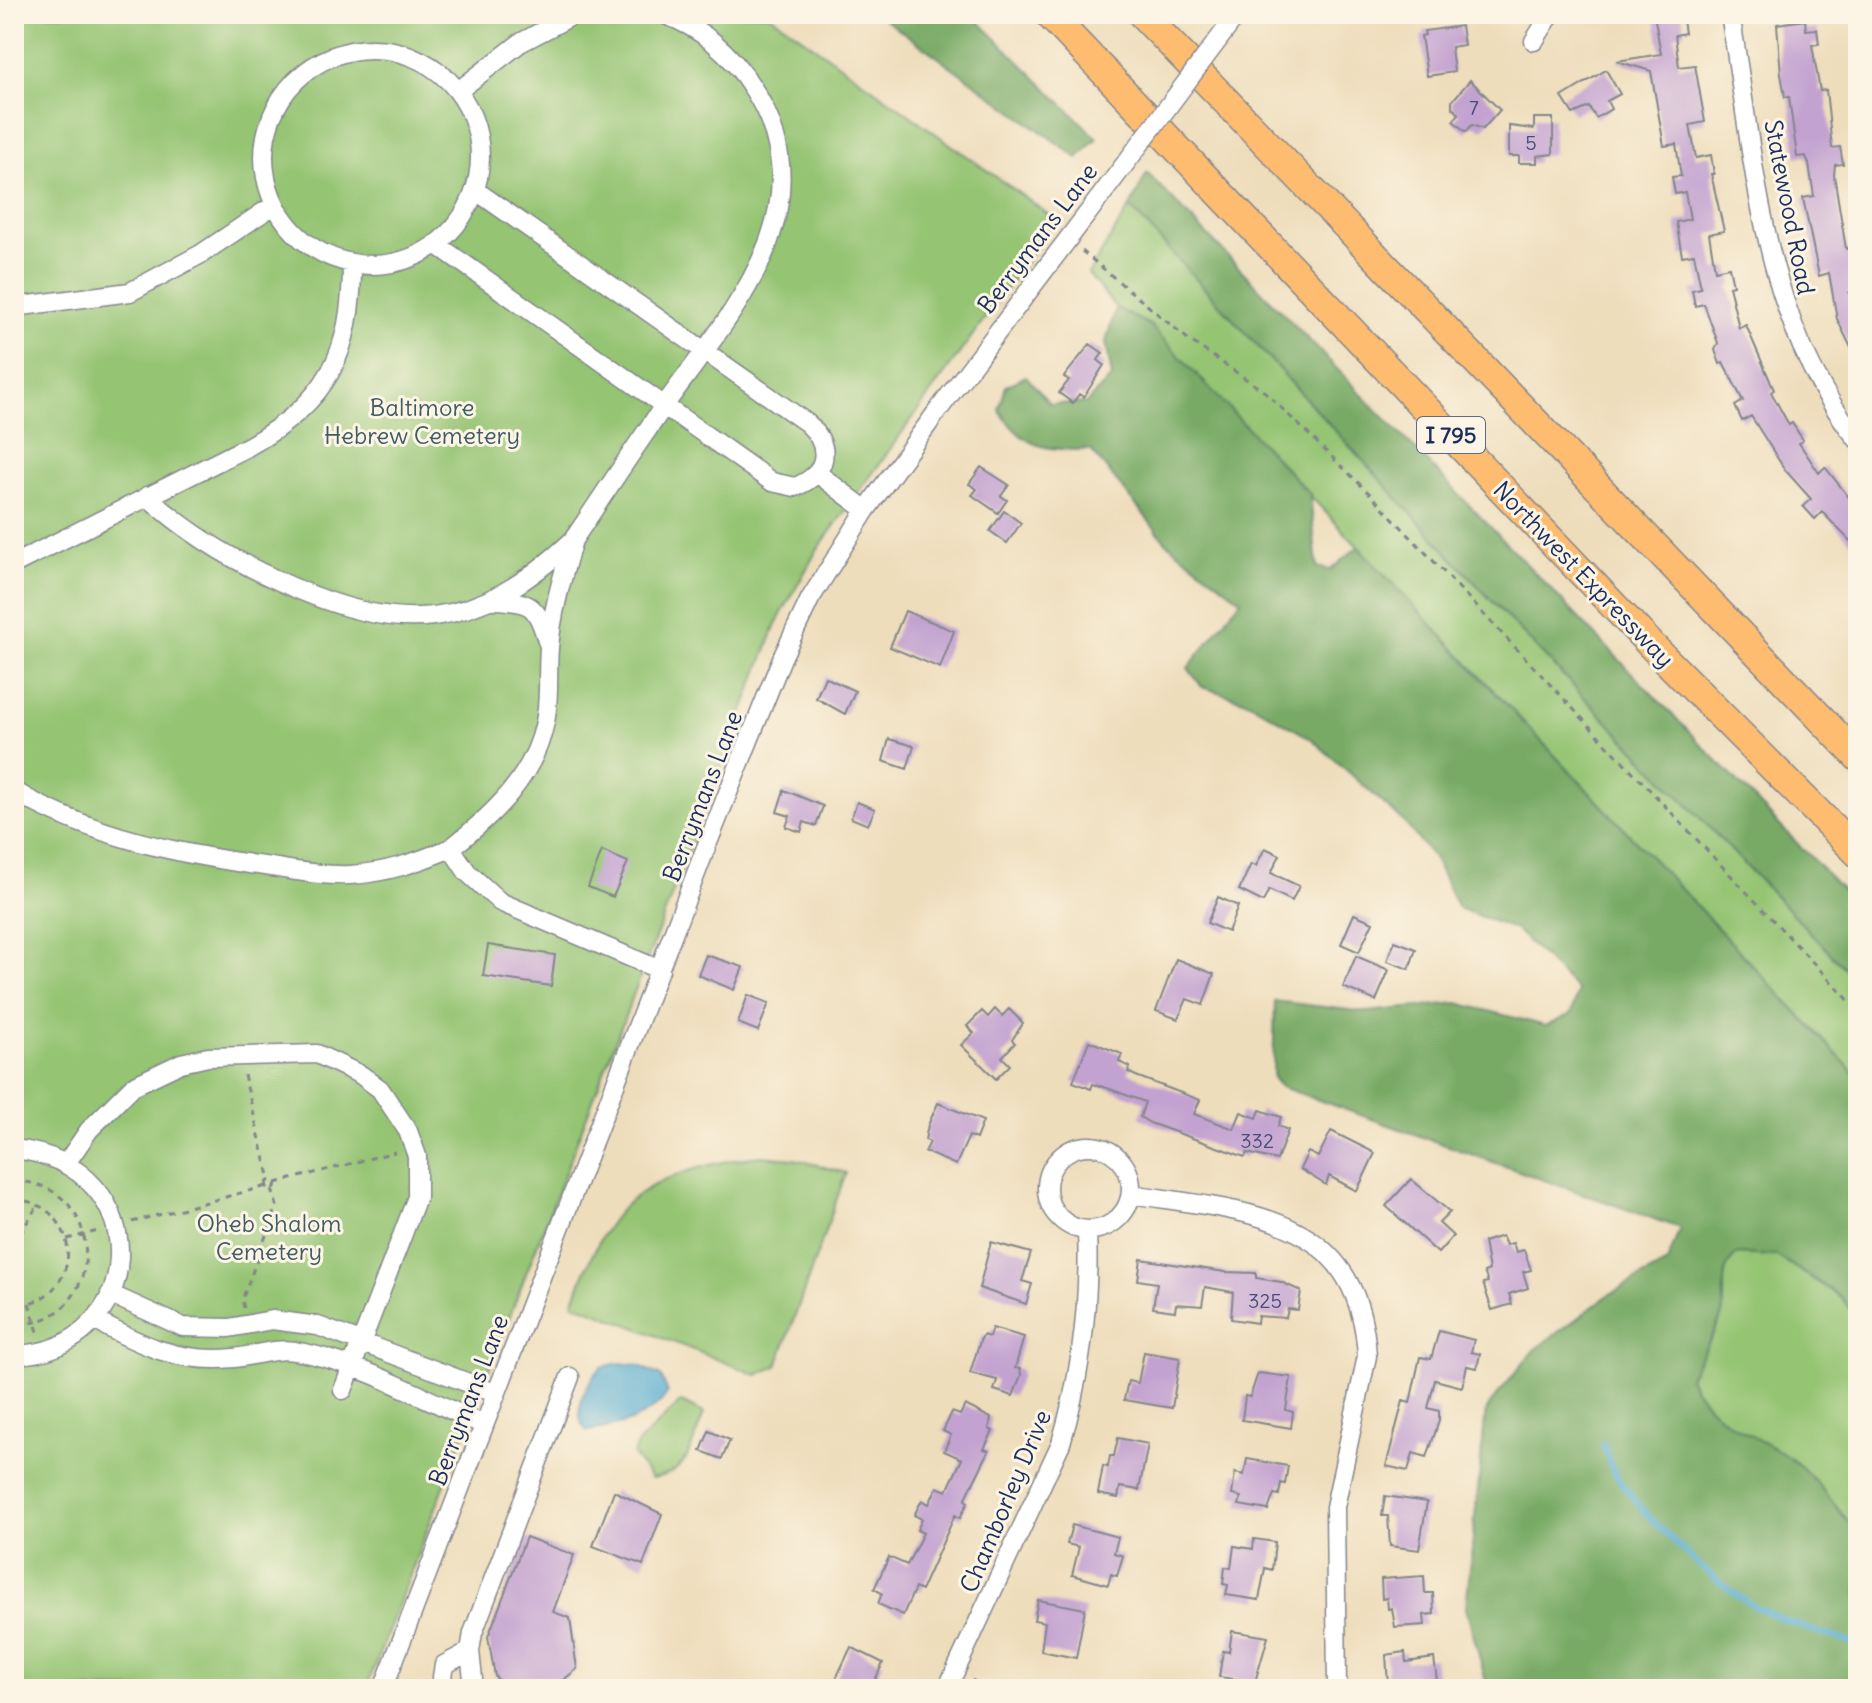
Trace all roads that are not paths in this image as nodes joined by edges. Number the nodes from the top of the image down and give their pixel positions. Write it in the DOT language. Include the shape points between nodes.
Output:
graph roads {
  1 [pos="575,14"];
  2 [pos="663,14"];
  3 [pos="1049,14"];
  4 [pos="1142,14"];
  5 [pos="1551,14"];
  6 [pos="1730,14"];
  7 [pos="1235,17"];
  8 [pos="1534,41"];
  9 [pos="458,91"];
  10 [pos="475,190"];
  11 [pos="274,205"];
  12 [pos="436,244"];
  13 [pos="352,263"];
  14 [pos="14,307"];
  15 [pos="704,351"];
  16 [pos="664,407"];
  17 [pos="1858,440"];
  18 [pos="817,473"];
  19 [pos="147,496"];
  20 [pos="866,510"];
  21 [pos="573,540"];
  22 [pos="14,564"];
  23 [pos="493,600"];
  24 [pos="549,648"];
  25 [pos="1858,757"];
  26 [pos="14,791"];
  27 [pos="451,848"];
  28 [pos="1858,853"];
  29 [pos="660,970"];
  30 [pos="14,1149"];
  31 [pos="67,1162"];
  32 [pos="1131,1194"];
  33 [pos="1087,1230"];
  34 [pos="110,1294"];
  35 [pos="94,1320"];
  36 [pos="362,1342"];
  37 [pos="14,1355"];
  38 [pos="352,1368"];
  39 [pos="570,1377"];
  40 [pos="343,1390"];
  41 [pos="495,1393"];
  42 [pos="484,1425"];
  43 [pos="470,1651"];
  44 [pos="383,1689"];
  45 [pos="446,1689"];
  46 [pos="474,1689"];
  47 [pos="947,1689"];
  48 [pos="1337,1689"];
  1 -- 9 [label="street" via="520,43"];
  2 -- 15 [label="street" via="707,36 746,76 771,128 781,180 761,266"];
  3 -- 28 [label="highway, Northwest Expressway / I 795" via="1652,646"];
  4 -- 25 [label="highway, I 795"];
  5 -- 8 [label="street"];
  6 -- 17 [label="street, Statewood Road" via="1779,288 1824,393"];
  7 -- 20 [label="street, Berrymans Lane, bridge"];
  9 -- 10 [label="street" via="475,123 480,148"];
  9 -- 11 [label="street" via="439,73 398,52 372,49 323,60 289,87 269,124 264,166"];
  10 -- 12 [label="street" via="465,212"];
  10 -- 15 [label="street"];
  11 -- 13 [label="street" via="302,240"];
  11 -- 14 [label="street" via="174,271 130,292"];
  12 -- 13 [label="street" via="395,262"];
  12 -- 16 [label="street"];
  13 -- 19 [label="street" via="346,331 326,383 305,408 249,446"];
  15 -- 16 [label="street"];
  15 -- 18 [label="street" via="815,430 825,450"];
  16 -- 18 [label="street" via="783,487 795,487"];
  16 -- 21 [label="street"];
  18 -- 20 [label="street"];
  19 -- 22 [label="street"];
  19 -- 23 [label="street" via="218,550 324,602 408,618 439,617"];
  20 -- 29 [label="street, Berrymans Lane" via="810,599 782,658"];
  21 -- 23 [label="street" via="543,568"];
  21 -- 24 [label="street"];
  23 -- 24 [label="street" via="532,607"];
  24 -- 27 [label="street" via="545,725 533,756 501,804"];
  26 -- 27 [label="street" via="149,845 306,872 382,871"];
  27 -- 29 [label="street" via="467,872 500,902"];
  29 -- 41 [label="street, Berrymans Lane"];
  30 -- 31 [label="street"];
  31 -- 34 [label="street" via="88,1178 116,1226 118,1272"];
  31 -- 36 [label="street" via="89,1130 133,1086 181,1063 300,1052 339,1063 380,1089 414,1147 417,1197"];
  32 -- 33 [label="street" via="1114,1222"];
  32 -- 33 [label="street" via="1126,1166 1104,1148 1080,1146 1058,1158 1047,1180 1051,1207 1070,1226"];
  32 -- 48 [label="street" via="1286,1224 1326,1250 1353,1288 1367,1356 1335,1507"];
  33 -- 47 [label="street, Chamborley Drive" via="1086,1328 1061,1443"];
  34 -- 35 [label="street"];
  34 -- 36 [label="street" via="183,1327 291,1321"];
  35 -- 37 [label="street" via="79,1334 43,1351"];
  35 -- 38 [label="street" via="149,1349 177,1357 208,1360 291,1350"];
  36 -- 38 [label="street"];
  36 -- 41 [label="street"];
  38 -- 40 [label="street"];
  38 -- 42 [label="street"];
  39 -- 43 [label="street"];
  41 -- 42 [label="street, Berrymans Lane"];
  42 -- 44 [label="street, Berrymans Lane"];
  43 -- 45 [label="street" via="444,1665"];
  43 -- 46 [label="street"];
}
